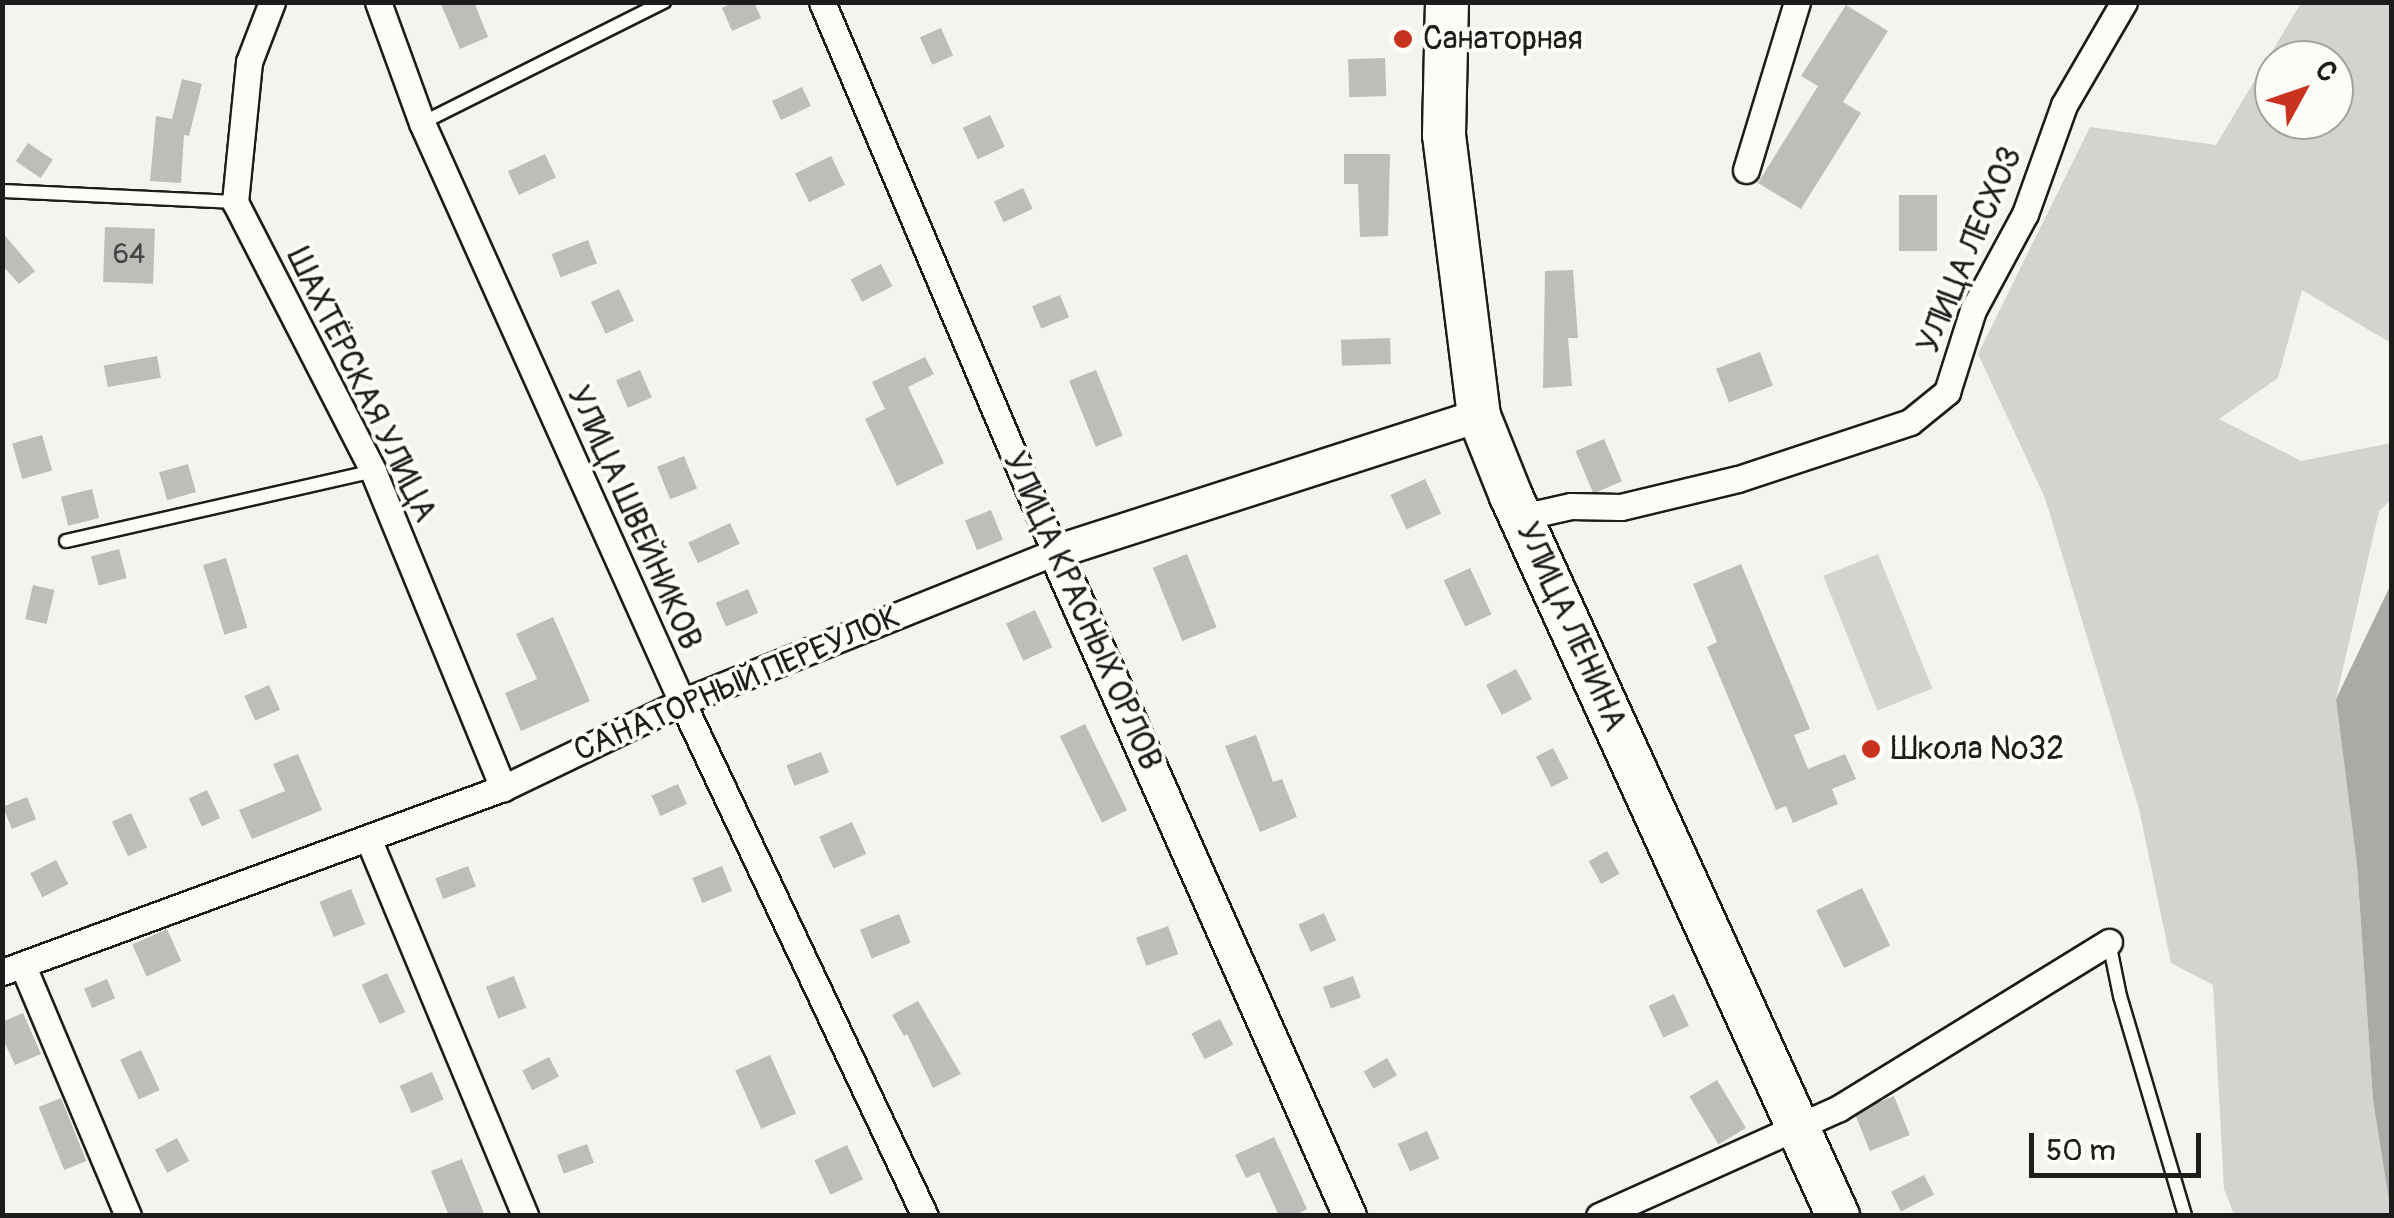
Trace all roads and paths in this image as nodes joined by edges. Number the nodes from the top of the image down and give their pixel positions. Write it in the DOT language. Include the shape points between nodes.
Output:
graph roads {
  1 [pos="272,2"];
  2 [pos="378,2"];
  3 [pos="664,2"];
  4 [pos="822,2"];
  5 [pos="1447,2"];
  6 [pos="1797,2"];
  7 [pos="2124,2"];
  8 [pos="422,124"];
  9 [pos="1746,170"];
  10 [pos="2,190"];
  11 [pos="235,202"];
  12 [pos="1479,416"];
  13 [pos="372,471"];
  14 [pos="1522,517"];
  15 [pos="66,541"];
  16 [pos="1055,552"];
  17 [pos="682,702"];
  18 [pos="502,788"];
  19 [pos="368,838"];
  20 [pos="2109,942"];
  21 [pos="13,969"];
  22 [pos="1797,1126"];
  23 [pos="128,1216"];
  24 [pos="526,1216"];
  25 [pos="925,1216"];
  26 [pos="1350,1216"];
  27 [pos="1599,1216"];
  28 [pos="1838,1216"];
  29 [pos="2185,1216"];
  1 -- 11 [label="street" via="249,62"];
  2 -- 8 [label="street, УЛИЦА ШВЕЙНИКОВ"];
  3 -- 8 [label="lane"];
  4 -- 16 [label="street, УЛИЦА КРАСНЫХ ОРЛОВ"];
  5 -- 12 [label="main road, УЛИЦА ЛЕНИНА" via="1444,135"];
  6 -- 9 [label="street"];
  7 -- 14 [label="street, УЛИЦА ЛЕСХОЗ" via="2064,105 2025,214 1973,310 1947,392 1910,422 1738,479 1621,507 1571,506"];
  8 -- 17 [label="street, УЛИЦА ШВЕЙНИКОВ"];
  10 -- 11 [label="lane"];
  11 -- 13 [label="street, ШАХТЁРСКАЯ УЛИЦА"];
  12 -- 14 [label="main road, УЛИЦА ЛЕНИНА"];
  12 -- 16 [label="street, САНАТОРНЫЙ ПЕРЕУЛОК"];
  13 -- 15 [label="lane"];
  13 -- 18 [label="street, ШАХТЁРСКАЯ УЛИЦА"];
  14 -- 22 [label="main road, УЛИЦА ЛЕНИНА"];
  16 -- 17 [label="street, САНАТОРНЫЙ ПЕРЕУЛОК"];
  16 -- 26 [label="street, УЛИЦА КРАСНЫХ ОРЛОВ"];
  17 -- 18 [label="street, САНАТОРНЫЙ ПЕРЕУЛОК"];
  17 -- 25 [label="street, УЛИЦА ШВЕЙНИКОВ"];
  18 -- 19 [label="street, САНАТОРНЫЙ ПЕРЕУЛОК"];
  19 -- 21 [label="street, САНАТОРНЫЙ ПЕРЕУЛОК"];
  19 -- 24 [label="street"];
  20 -- 22 [label="street" via="1839,1108"];
  20 -- 29 [label="lane"];
  21 -- 23 [label="street"];
  22 -- 27 [label="street"];
  22 -- 28 [label="main road, УЛИЦА ЛЕНИНА"];
}
